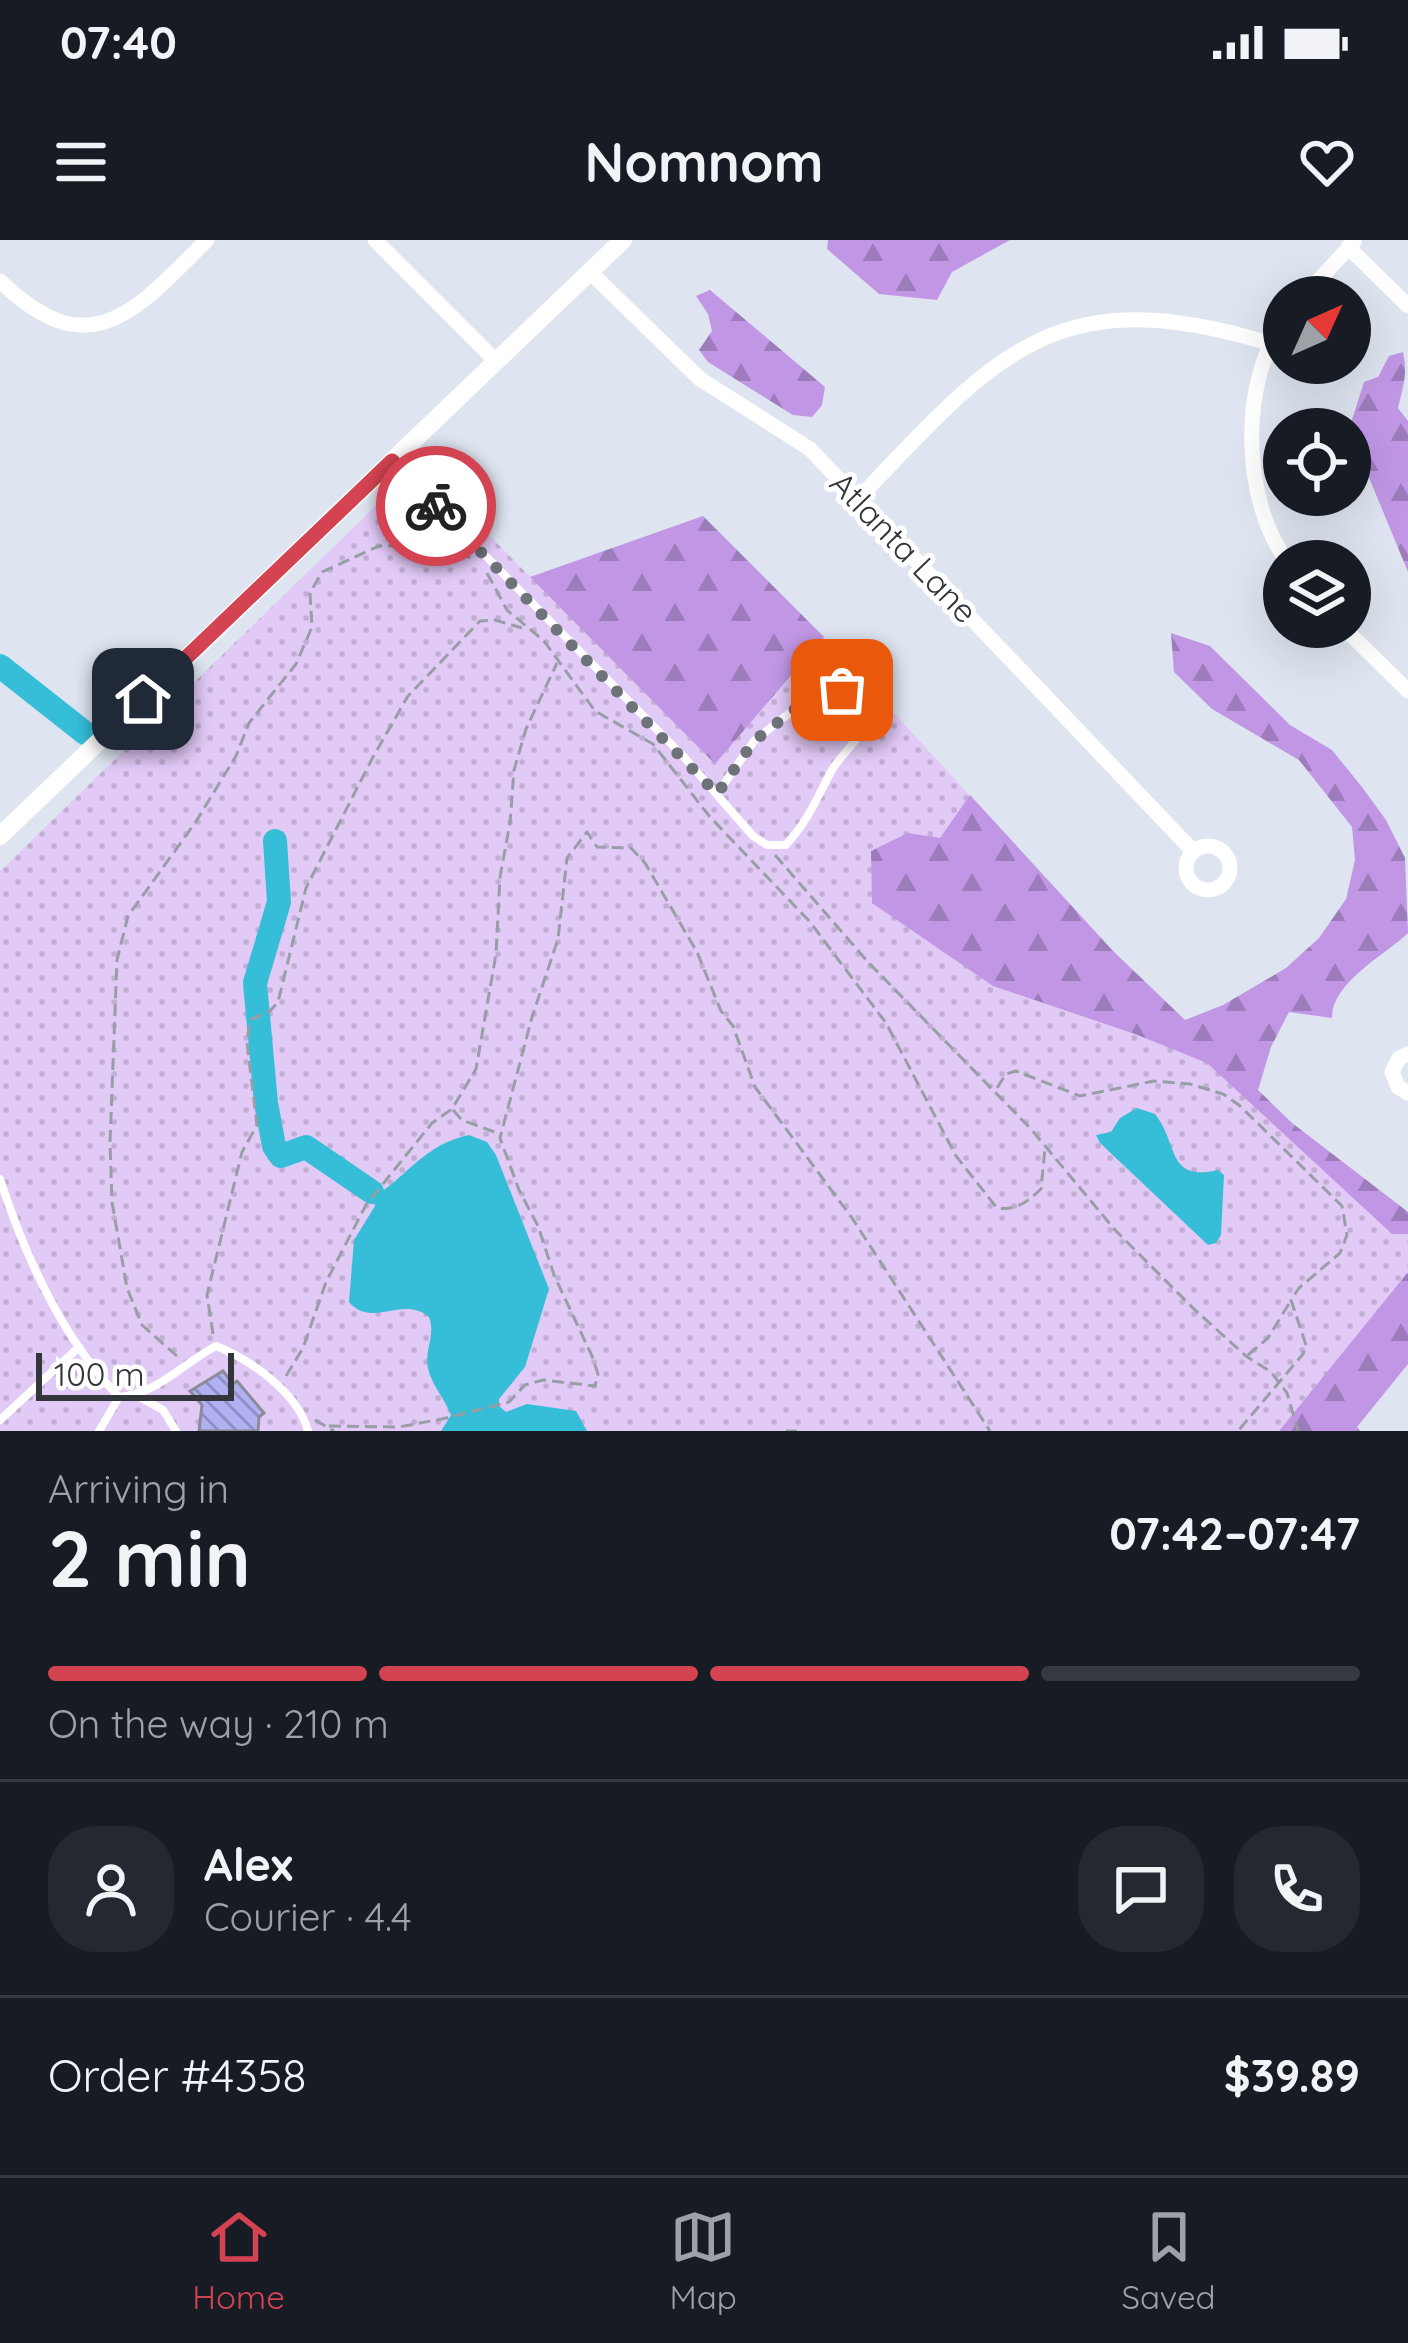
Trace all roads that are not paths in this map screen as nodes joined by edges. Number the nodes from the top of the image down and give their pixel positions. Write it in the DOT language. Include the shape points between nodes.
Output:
graph roads {
  1 [pos="207,240"];
  2 [pos="375,240"];
  3 [pos="622,240"];
  4 [pos="1352,243"];
  5 [pos="590,272"];
  6 [pos="1322,276"];
  7 [pos="0,281"];
  8 [pos="1408,306"];
  9 [pos="1263,342"];
  10 [pos="496,361"];
  11 [pos="1263,364"];
  12 [pos="392,461"];
  13 [pos="859,498"];
  14 [pos="1272,540"];
  15 [pos="1364,648"];
  16 [pos="1408,692"];
  17 [pos="717,794"];
  18 [pos="0,836"];
  19 [pos="1193,850"];
  20 [pos="1408,1054"];
  21 [pos="1408,1093"];
  22 [pos="0,1180"];
  23 [pos="80,1347"];
  24 [pos="136,1395"];
  25 [pos="119,1396"];
  26 [pos="0,1420"];
  27 [pos="99,1431"];
  28 [pos="176,1431"];
  29 [pos="308,1431"];
  1 -- 7 [label="street" via="110,324 51,319"];
  2 -- 10 [label="street"];
  3 -- 5 [label="street"];
  4 -- 6 [label="street"];
  4 -- 8 [label="street"];
  5 -- 10 [label="street"];
  5 -- 13 [label="street, Atlanta Lane" via="700,380 810,449"];
  9 -- 13 [label="street" via="1144,317 1067,327 1006,356 951,401"];
  10 -- 12 [label="street"];
  11 -- 14 [label="street" via="1252,409 1261,512"];
  12 -- 17 [label="lane"];
  12 -- 18 [label="street"];
  13 -- 19 [label="street, Atlanta Lane"];
  15 -- 16 [label="street"];
  17 -- 17 [label="lane" via="753,836 786,845 866,722 842,690 825,686 754,741"];
  20 -- 21 [label="street" via="1393,1072"];
  22 -- 23 [label="lane" via="33,1267"];
  23 -- 25 [label="lane"];
  23 -- 26 [label="lane"];
  24 -- 25 [label="lane"];
  24 -- 28 [label="lane" via="163,1410"];
  24 -- 29 [label="lane" via="215,1346 279,1388"];
  25 -- 27 [label="lane"];
}
